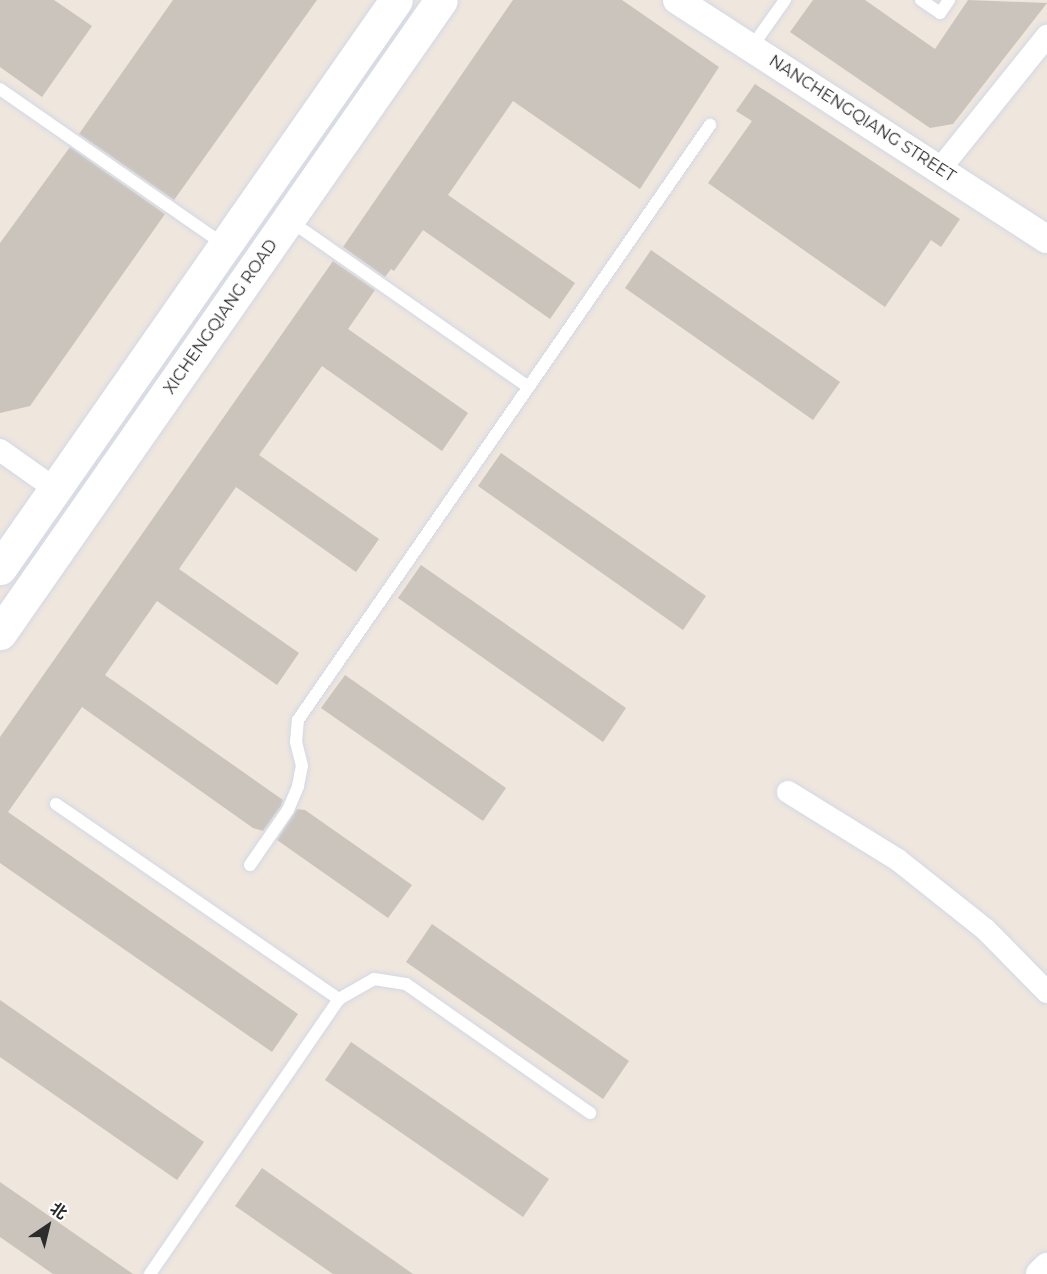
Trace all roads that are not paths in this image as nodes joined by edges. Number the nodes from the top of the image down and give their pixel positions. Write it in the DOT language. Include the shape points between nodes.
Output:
graph roads {
  1 [pos="396,0"];
  2 [pos="441,0"];
  3 [pos="677,0"];
  4 [pos="785,0"];
  5 [pos="921,0"];
  6 [pos="949,0"];
  7 [pos="1047,36"];
  8 [pos="751,48"];
  9 [pos="0,89"];
  10 [pos="710,125"];
  11 [pos="940,169"];
  12 [pos="288,220"];
  13 [pos="1047,238"];
  14 [pos="225,245"];
  15 [pos="528,387"];
  16 [pos="0,450"];
  17 [pos="55,489"];
  18 [pos="0,568"];
  19 [pos="0,633"];
  20 [pos="789,792"];
  21 [pos="56,804"];
  22 [pos="250,865"];
  23 [pos="1047,992"];
  24 [pos="339,999"];
  25 [pos="590,1113"];
  26 [pos="1047,1267"];
  27 [pos="150,1274"];
  28 [pos="1040,1274"];
  1 -- 14 [label="main road"];
  2 -- 12 [label="main road, XICHENGQIANG ROAD"];
  3 -- 8 [label="street, NANCHENGQIANG STREET"];
  4 -- 8 [label="lane"];
  5 -- 6 [label="lane" via="940,13"];
  7 -- 11 [label="street"];
  8 -- 11 [label="street, NANCHENGQIANG STREET"];
  9 -- 14 [label="lane"];
  10 -- 15 [label="lane"];
  11 -- 13 [label="street, NANCHENGQIANG STREET"];
  12 -- 15 [label="lane"];
  12 -- 19 [label="main road, XICHENGQIANG ROAD"];
  14 -- 17 [label="main road"];
  15 -- 22 [label="lane" via="298,720 296,742 302,766 298,786 288,810"];
  16 -- 17 [label="street"];
  17 -- 18 [label="main road"];
  20 -- 23 [label="street" via="898,860 986,930"];
  21 -- 24 [label="lane"];
  24 -- 25 [label="lane" via="374,979 406,984"];
  24 -- 27 [label="lane"];
  26 -- 28 [label="street"];
}
